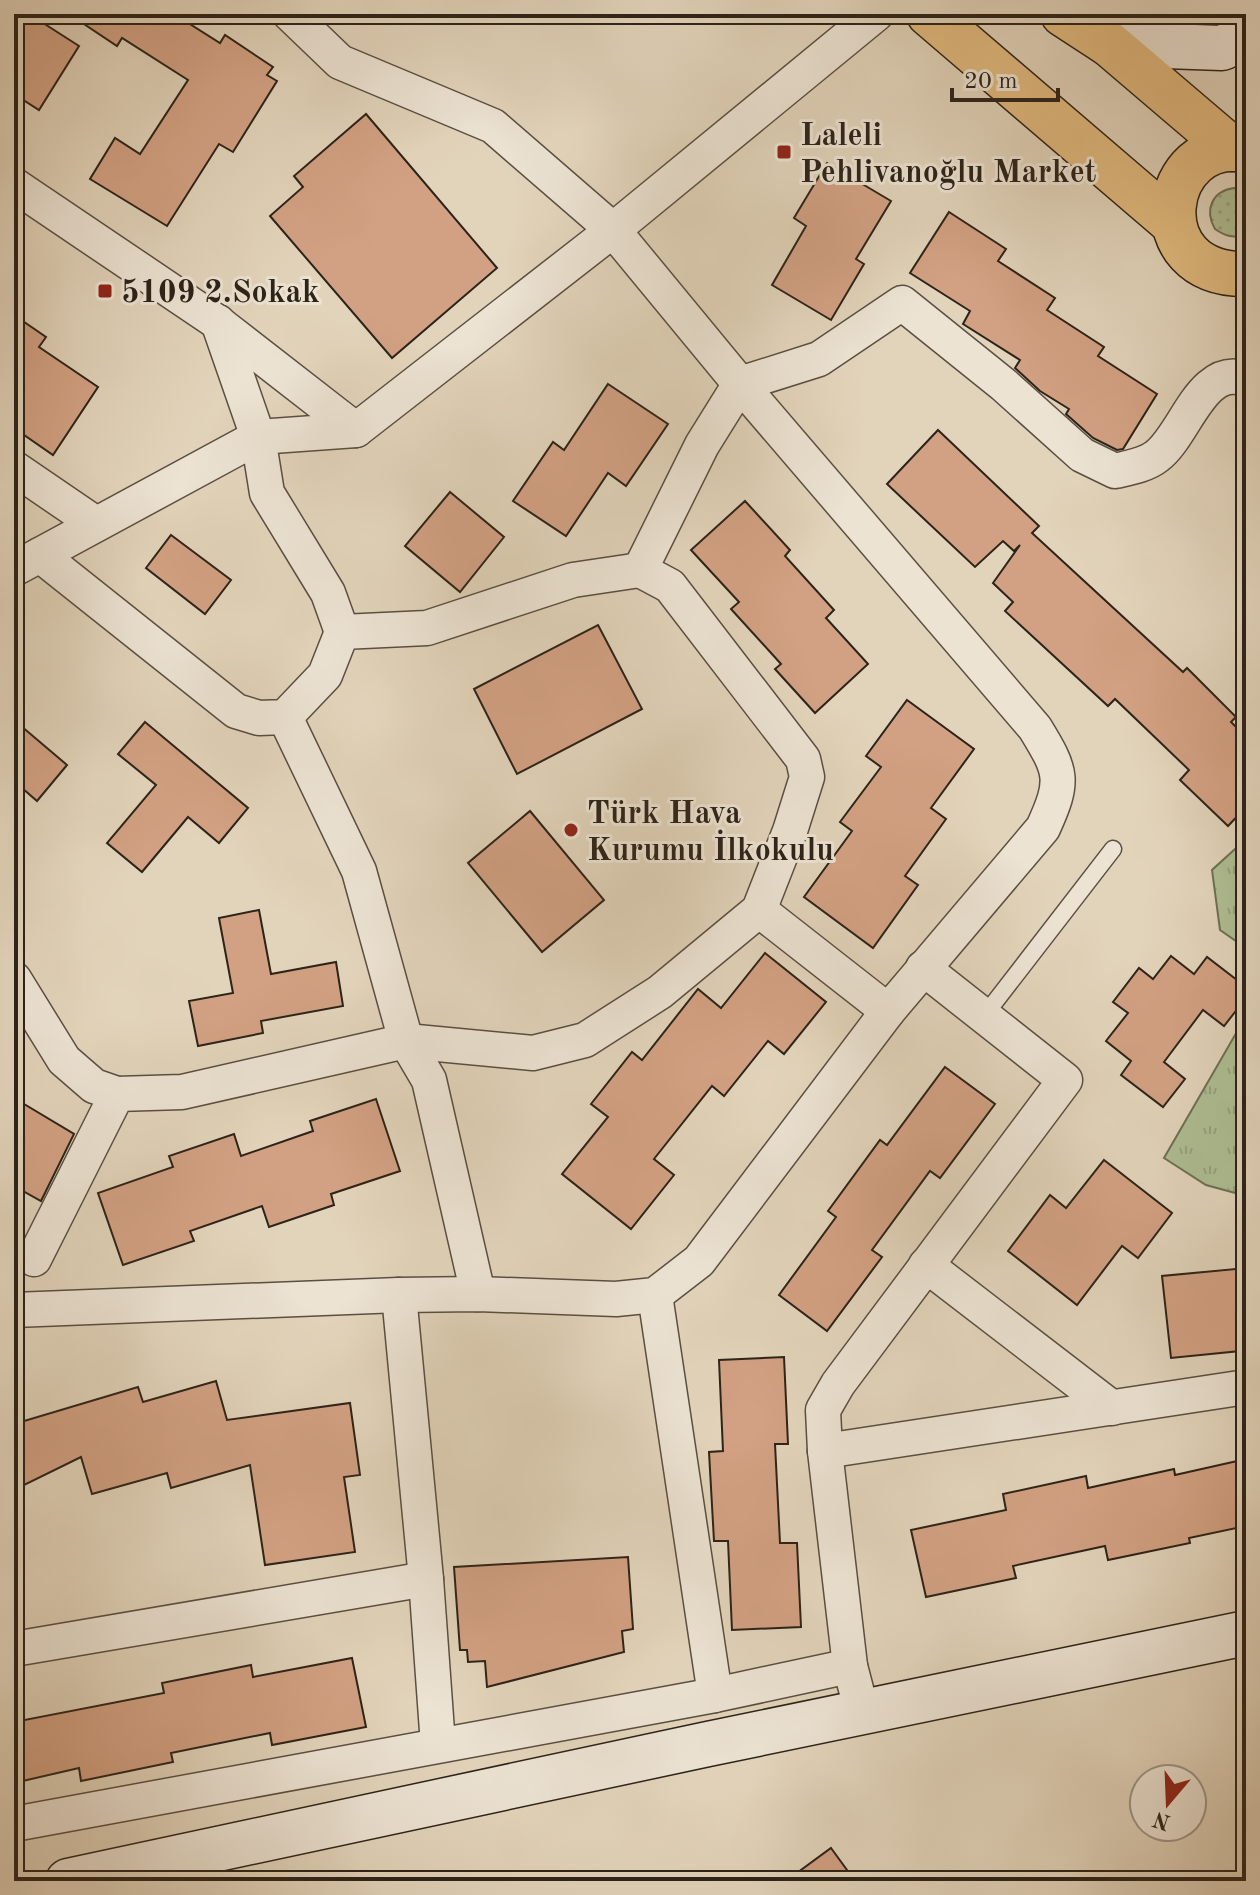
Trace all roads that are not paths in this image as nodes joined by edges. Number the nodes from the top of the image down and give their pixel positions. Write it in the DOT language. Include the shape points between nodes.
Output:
graph roads {
  1 [pos="290,14"];
  2 [pos="876,14"];
  3 [pos="929,14"];
  4 [pos="1063,14"];
  5 [pos="1246,37"];
  6 [pos="1109,44"];
  7 [pos="1241,148"];
  8 [pos="14,185"];
  9 [pos="1174,224"];
  10 [pos="613,230"];
  11 [pos="1246,275"];
  12 [pos="217,322"];
  13 [pos="1246,379"];
  14 [pos="740,384"];
  15 [pos="356,430"];
  16 [pos="258,437"];
  17 [pos="14,468"];
  18 [pos="96,524"];
  19 [pos="27,562"];
  20 [pos="640,570"];
  21 [pos="342,632"];
  22 [pos="285,717"];
  23 [pos="1113,849"];
  24 [pos="759,910"];
  25 [pos="923,968"];
  26 [pos="14,979"];
  27 [pos="888,1011"];
  28 [pos="984,1016"];
  29 [pos="406,1041"];
  30 [pos="117,1094"];
  31 [pos="34,1259"];
  32 [pos="926,1265"];
  33 [pos="478,1294"];
  34 [pos="399,1295"];
  35 [pos="655,1295"];
  36 [pos="14,1310"];
  37 [pos="1246,1387"];
  38 [pos="1112,1408"];
  39 [pos="825,1451"];
  40 [pos="426,1579"];
  41 [pos="1246,1633"];
  42 [pos="14,1649"];
  43 [pos="850,1666"];
  44 [pos="715,1695"];
  45 [pos="862,1712"];
  46 [pos="438,1745"];
  47 [pos="14,1824"];
  48 [pos="89,1879"];
  1 -- 10 [label="street" via="340,62 493,126"];
  2 -- 10 [label="street"];
  3 -- 9 [label="main road"];
  4 -- 6 [label="main road"];
  5 -- 6 [label="street" via="1222,48"];
  6 -- 7 [label="main road"];
  7 -- 9 [label="main road" via="1214,153 1186,173 1177,188"];
  8 -- 12 [label="street"];
  9 -- 11 [label="main road" via="1180,242 1207,269"];
  10 -- 14 [label="street"];
  10 -- 15 [label="street"];
  12 -- 15 [label="street"];
  12 -- 16 [label="street"];
  13 -- 14 [label="street" via="1228,376 1212,382 1157,456 1115,471 1082,455 902,303 819,359"];
  14 -- 20 [label="street" via="702,445"];
  14 -- 25 [label="street" via="1035,728 1055,762 1058,795 1043,828"];
  15 -- 16 [label="street"];
  16 -- 18 [label="street"];
  16 -- 21 [label="street" via="267,493 328,593"];
  17 -- 18 [label="street"];
  18 -- 19 [label="street"];
  19 -- 22 [label="street" via="236,711 259,718"];
  20 -- 21 [label="street" via="573,580 427,628"];
  20 -- 24 [label="street" via="670,586 803,759 807,777"];
  21 -- 22 [label="street" via="325,675"];
  22 -- 29 [label="street" via="359,871"];
  23 -- 28 [label="lane"];
  24 -- 27 [label="street"];
  24 -- 29 [label="street" via="660,992 585,1040 533,1053"];
  25 -- 27 [label="street"];
  25 -- 28 [label="street"];
  26 -- 30 [label="street" via="64,1060 94,1086"];
  27 -- 35 [label="street" via="699,1261"];
  28 -- 32 [label="street" via="1065,1080"];
  29 -- 30 [label="street" via="182,1092"];
  29 -- 33 [label="street" via="429,1080"];
  30 -- 31 [label="street"];
  32 -- 38 [label="street"];
  32 -- 39 [label="street" via="823,1410"];
  33 -- 34 [label="street"];
  33 -- 35 [label="street" via="616,1299"];
  34 -- 36 [label="street"];
  34 -- 40 [label="street"];
  35 -- 44 [label="street"];
  37 -- 38 [label="street"];
  38 -- 39 [label="street"];
  39 -- 43 [label="street"];
  40 -- 42 [label="street"];
  40 -- 46 [label="street"];
  41 -- 45 [label="street"];
  43 -- 44 [label="street"];
  43 -- 45 [label="street"];
  44 -- 46 [label="street"];
  45 -- 48 [label="street"];
  46 -- 47 [label="street"];
}
